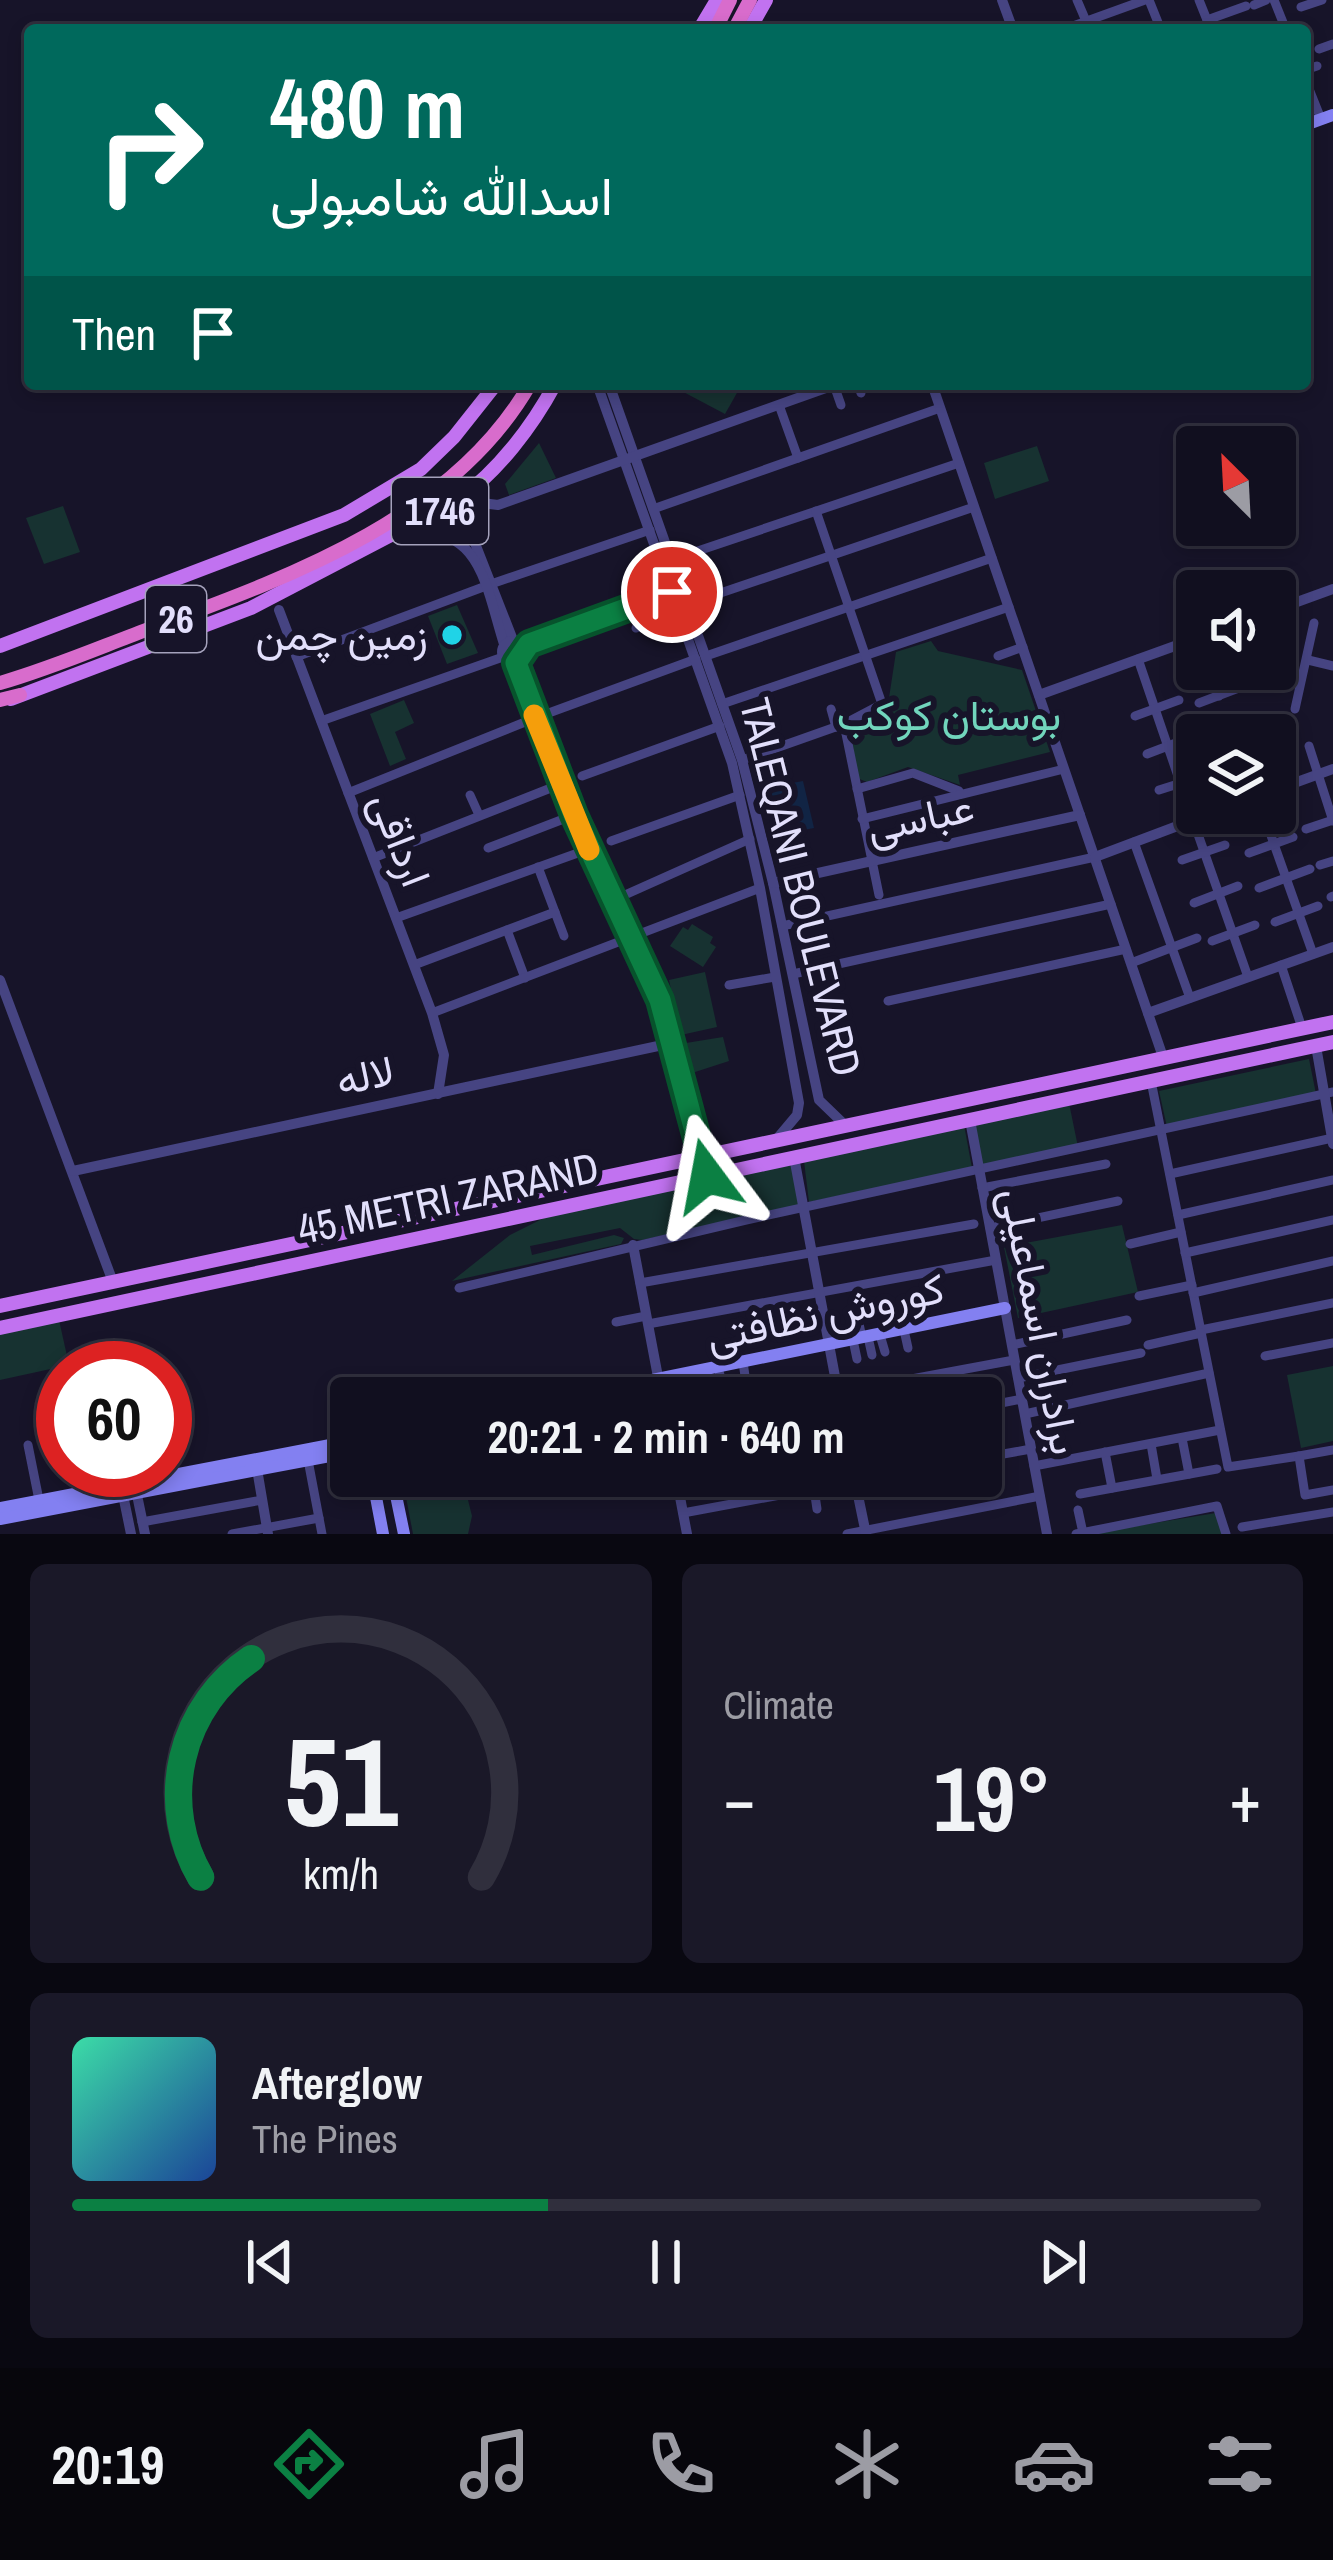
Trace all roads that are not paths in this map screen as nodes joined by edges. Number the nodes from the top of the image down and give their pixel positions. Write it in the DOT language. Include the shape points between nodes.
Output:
graph roads {
  1 [pos="1077,0"];
  2 [pos="1147,0"];
  3 [pos="1270,0"];
  4 [pos="1322,0"];
  5 [pos="1301,7"];
  6 [pos="1085,22"];
  7 [pos="1079,24"];
  8 [pos="1211,24"];
  9 [pos="1333,44"];
  10 [pos="1318,49"];
  11 [pos="1317,66"];
  12 [pos="1311,70"];
  13 [pos="1311,86"];
  14 [pos="1327,117"];
  15 [pos="491,390"];
  16 [pos="526,390"];
  17 [pos="552,390"];
  18 [pos="600,390"];
  19 [pos="611,390"];
  20 [pos="822,390"];
  21 [pos="837,390"];
  22 [pos="934,390"];
  23 [pos="779,405"];
  24 [pos="841,405"];
  25 [pos="940,408"];
  26 [pos="629,458"];
  27 [pos="798,458"];
  28 [pos="959,463"];
  29 [pos="458,500"];
  30 [pos="974,507"];
  31 [pos="653,509"];
  32 [pos="816,511"];
  33 [pos="896,516"];
  34 [pos="650,530"];
  35 [pos="902,532"];
  36 [pos="398,534"];
  37 [pos="831,555"];
  38 [pos="992,558"];
  39 [pos="671,560"];
  40 [pos="490,585"];
  41 [pos="1333,589"];
  42 [pos="672,592"];
  43 [pos="1296,602"];
  44 [pos="850,607"];
  45 [pos="1009,607"];
  46 [pos="683,608"];
  47 [pos="279,610"];
  48 [pos="1314,623"];
  49 [pos="636,628"];
  50 [pos="1176,645"];
  51 [pos="0,646"];
  52 [pos="511,647"];
  53 [pos="1022,647"];
  54 [pos="866,655"];
  55 [pos="998,656"];
  56 [pos="296,657"];
  57 [pos="701,658"];
  58 [pos="1138,659"];
  59 [pos="1308,660"];
  60 [pos="1333,666"];
  61 [pos="0,683"];
  62 [pos="1217,690"];
  63 [pos="1236,690"];
  64 [pos="20,695"];
  65 [pos="1039,695"];
  66 [pos="1219,696"];
  67 [pos="1179,700"];
  68 [pos="0,702"];
  69 [pos="1199,703"];
  70 [pos="722,704"];
  71 [pos="1155,708"];
  72 [pos="831,709"];
  73 [pos="1295,709"];
  74 [pos="541,716"];
  75 [pos="1135,716"];
  76 [pos="321,721"];
  77 [pos="840,725"];
  78 [pos="720,726"];
  79 [pos="1176,743"];
  80 [pos="1168,746"];
  81 [pos="1309,746"];
  82 [pos="1148,754"];
  83 [pos="737,761"];
  84 [pos="1064,769"];
  85 [pos="1333,769"];
  86 [pos="1176,770"];
  87 [pos="1317,775"];
  88 [pos="582,776"];
  89 [pos="1296,782"];
  90 [pos="561,784"];
  91 [pos="1176,784"];
  92 [pos="857,789"];
  93 [pos="1159,790"];
  94 [pos="961,792"];
  95 [pos="348,793"];
  96 [pos="470,795"];
  97 [pos="740,795"];
  98 [pos="478,815"];
  99 [pos="574,815"];
  100 [pos="1080,815"];
  101 [pos="862,819"];
  102 [pos="1333,821"];
  103 [pos="1176,826"];
  104 [pos="1306,829"];
  105 [pos="1198,834"];
  106 [pos="1270,834"];
  107 [pos="1293,837"];
  108 [pos="750,839"];
  109 [pos="610,841"];
  110 [pos="1134,842"];
  111 [pos="1274,844"];
  112 [pos="1225,845"];
  113 [pos="488,848"];
  114 [pos="589,849"];
  115 [pos="1204,852"];
  116 [pos="1249,853"];
  117 [pos="1094,857"];
  118 [pos="373,858"];
  119 [pos="1182,860"];
  120 [pos="1333,860"];
  121 [pos="872,861"];
  122 [pos="538,867"];
  123 [pos="1286,878"];
  124 [pos="773,883"];
  125 [pos="1238,886"];
  126 [pos="760,888"];
  127 [pos="1258,888"];
  128 [pos="1219,893"];
  129 [pos="627,894"];
  130 [pos="879,895"];
  131 [pos="1193,903"];
  132 [pos="1111,904"];
  133 [pos="1318,906"];
  134 [pos="555,912"];
  135 [pos="1298,914"];
  136 [pos="396,918"];
  137 [pos="1275,922"];
  138 [pos="1255,925"];
  139 [pos="782,926"];
  140 [pos="507,930"];
  141 [pos="1233,933"];
  142 [pos="564,936"];
  143 [pos="630,937"];
  144 [pos="1197,938"];
  145 [pos="1212,941"];
  146 [pos="1333,946"];
  147 [pos="1172,948"];
  148 [pos="1126,949"];
  149 [pos="1312,954"];
  150 [pos="1131,963"];
  151 [pos="414,965"];
  152 [pos="1281,965"];
  153 [pos="794,974"];
  154 [pos="525,977"];
  155 [pos="775,977"];
  156 [pos="1248,977"];
  157 [pos="0,980"];
  158 [pos="729,985"];
  159 [pos="1190,998"];
  160 [pos="888,1000"];
  161 [pos="432,1013"];
  162 [pos="1148,1013"];
  163 [pos="1333,1022"];
  164 [pos="1302,1028"];
  165 [pos="1333,1042"];
  166 [pos="672,1043"];
  167 [pos="1316,1046"];
  168 [pos="1163,1057"];
  169 [pos="1151,1081"];
  170 [pos="1329,1093"];
  171 [pos="437,1094"];
  172 [pos="819,1100"];
  173 [pos="799,1103"];
  174 [pos="970,1120"];
  175 [pos="846,1126"];
  176 [pos="1161,1131"];
  177 [pos="776,1140"];
  178 [pos="1333,1140"];
  179 [pos="794,1157"];
  180 [pos="698,1158"];
  181 [pos="1106,1164"];
  182 [pos="640,1170"];
  183 [pos="73,1171"];
  184 [pos="979,1171"];
  185 [pos="1170,1174"];
  186 [pos="702,1177"];
  187 [pos="1333,1180"];
  188 [pos="982,1188"];
  189 [pos="638,1191"];
  190 [pos="1118,1201"];
  191 [pos="805,1210"];
  192 [pos="1178,1215"];
  193 [pos="1333,1220"];
  194 [pos="974,1224"];
  195 [pos="990,1228"];
  196 [pos="1181,1232"];
  197 [pos="1130,1244"];
  198 [pos="633,1245"];
  199 [pos="811,1252"];
  200 [pos="1185,1253"];
  201 [pos="996,1260"];
  202 [pos="1333,1261"];
  203 [pos="113,1282"];
  204 [pos="640,1283"];
  205 [pos="459,1288"];
  206 [pos="1192,1289"];
  207 [pos="819,1293"];
  208 [pos="1139,1296"];
  209 [pos="1333,1304"];
  210 [pos="0,1306"];
  211 [pos="1005,1308"];
  212 [pos="919,1310"];
  213 [pos="858,1319"];
  214 [pos="647,1320"];
  215 [pos="1127,1320"];
  216 [pos="616,1322"];
  217 [pos="922,1326"];
  218 [pos="0,1328"];
  219 [pos="904,1330"];
  220 [pos="1201,1332"];
  221 [pos="866,1337"];
  222 [pos="1333,1342"];
  223 [pos="735,1343"];
  224 [pos="829,1345"];
  225 [pos="1012,1345"];
  226 [pos="908,1348"];
  227 [pos="885,1352"];
  228 [pos="872,1354"];
  229 [pos="1265,1356"];
  230 [pos="856,1359"];
  231 [pos="1015,1360"];
  232 [pos="741,1363"];
  233 [pos="718,1367"];
  234 [pos="1209,1373"];
  235 [pos="658,1377"];
  236 [pos="693,1377"];
  237 [pos="720,1377"];
  238 [pos="744,1377"];
  239 [pos="835,1377"];
  240 [pos="930,1377"];
  241 [pos="1018,1378"];
  242 [pos="1022,1399"];
  243 [pos="1002,1403"];
  244 [pos="1024,1414"];
  245 [pos="1220,1430"];
  246 [pos="1182,1438"];
  247 [pos="1151,1444"];
  248 [pos="28,1445"];
  249 [pos="330,1445"];
  250 [pos="1031,1449"];
  251 [pos="1333,1450"];
  252 [pos="1105,1452"];
  253 [pos="1002,1454"];
  254 [pos="330,1455"];
  255 [pos="1299,1456"];
  256 [pos="308,1460"];
  257 [pos="1034,1466"];
  258 [pos="1222,1468"];
  259 [pos="257,1469"];
  260 [pos="1189,1474"];
  261 [pos="192,1475"];
  262 [pos="192,1479"];
  263 [pos="1157,1479"];
  264 [pos="1112,1488"];
  265 [pos="1333,1490"];
  266 [pos="1081,1494"];
  267 [pos="1040,1496"];
  268 [pos="61,1497"];
  269 [pos="91,1497"];
  270 [pos="129,1497"];
  271 [pos="132,1497"];
  272 [pos="374,1497"];
  273 [pos="396,1497"];
  274 [pos="680,1497"];
  275 [pos="769,1497"];
  276 [pos="815,1497"];
  277 [pos="858,1497"];
  278 [pos="262,1499"];
  279 [pos="39,1500"];
  280 [pos="0,1508"];
  281 [pos="817,1509"];
  282 [pos="1078,1510"];
  283 [pos="1333,1512"];
  284 [pos="683,1513"];
  285 [pos="319,1518"];
  286 [pos="0,1519"];
  287 [pos="1242,1527"];
  288 [pos="144,1528"];
  289 [pos="268,1531"];
  290 [pos="380,1531"];
  291 [pos="865,1532"];
  292 [pos="1079,1533"];
  293 [pos="131,1534"];
  294 [pos="232,1534"];
  295 [pos="322,1534"];
  296 [pos="404,1534"];
  297 [pos="687,1534"];
  298 [pos="847,1534"];
  299 [pos="1047,1534"];
  300 [pos="1226,1534"];
  1 -- 6 [label="street"];
  2 -- 6 [label="street"];
  3 -- 8 [label="street"];
  4 -- 5 [label="street"];
  6 -- 7 [label="street"];
  9 -- 10 [label="street"];
  11 -- 12 [label="street"];
  13 -- 14 [label="street"];
  15 -- 51 [label="main road" via="421,469 344,515"];
  16 -- 61 [label="highway, 26" via="481,454 366,533 247,592"];
  17 -- 29 [label="main road, 1746" via="529,427"];
  18 -- 26 [label="street, TALEQANI BOULEVARD"];
  19 -- 26 [label="street, TALEQANI BOULEVARD"];
  20 -- 23 [label="street"];
  21 -- 24 [label="street"];
  22 -- 25 [label="street"];
  23 -- 26 [label="street"];
  23 -- 27 [label="street"];
  25 -- 27 [label="street"];
  25 -- 28 [label="street"];
  26 -- 29 [label="street" via="498,506"];
  26 -- 31 [label="street, TALEQANI BOULEVARD"];
  26 -- 34 [label="street, TALEQANI BOULEVARD"];
  27 -- 31 [label="street"];
  28 -- 30 [label="street"];
  28 -- 32 [label="street"];
  29 -- 36 [label="main road, 1746"];
  29 -- 40 [label="street"];
  30 -- 35 [label="street"];
  30 -- 38 [label="street"];
  31 -- 39 [label="street, TALEQANI BOULEVARD"];
  32 -- 37 [label="street"];
  32 -- 39 [label="street"];
  33 -- 35 [label="street"];
  34 -- 40 [label="street"];
  34 -- 42 [label="street, TALEQANI BOULEVARD"];
  35 -- 37 [label="street"];
  36 -- 40 [label="street" via="451,536 472,552"];
  36 -- 64 [label="main road, 1746" via="251,608"];
  37 -- 44 [label="street"];
  37 -- 46 [label="street"];
  38 -- 44 [label="street"];
  38 -- 45 [label="street"];
  39 -- 46 [label="street, TALEQANI BOULEVARD"];
  40 -- 52 [label="street"];
  40 -- 56 [label="street"];
  41 -- 43 [label="street"];
  42 -- 46 [label="street, TALEQANI BOULEVARD"];
  42 -- 52 [label="street"];
  44 -- 54 [label="street"];
  44 -- 57 [label="street"];
  45 -- 53 [label="street"];
  45 -- 54 [label="street"];
  46 -- 49 [label="street"];
  46 -- 57 [label="street, TALEQANI BOULEVARD"];
  47 -- 56 [label="street, ارداقی"];
  48 -- 59 [label="street"];
  50 -- 58 [label="street"];
  52 -- 74 [label="street"];
  52 -- 76 [label="street"];
  53 -- 55 [label="street"];
  53 -- 65 [label="street"];
  54 -- 70 [label="street"];
  54 -- 77 [label="street" via="881,702"];
  56 -- 76 [label="street, ارداقی"];
  57 -- 70 [label="street, TALEQANI BOULEVARD"];
  57 -- 74 [label="street"];
  57 -- 78 [label="street, TALEQANI BOULEVARD"];
  58 -- 65 [label="street"];
  58 -- 71 [label="street"];
  59 -- 60 [label="street"];
  59 -- 73 [label="street"];
  62 -- 66 [label="street"];
  63 -- 66 [label="street"];
  64 -- 68 [label="highway"];
  65 -- 84 [label="street"];
  66 -- 69 [label="street"];
  67 -- 71 [label="street"];
  70 -- 83 [label="street, TALEQANI BOULEVARD"];
  71 -- 75 [label="street"];
  71 -- 80 [label="street"];
  72 -- 77 [label="street"];
  74 -- 90 [label="street"];
  74 -- 95 [label="street"];
  76 -- 95 [label="street, ارداقی"];
  77 -- 83 [label="street"];
  77 -- 92 [label="street"];
  78 -- 83 [label="street, TALEQANI BOULEVARD"];
  78 -- 88 [label="street"];
  79 -- 80 [label="street"];
  80 -- 82 [label="street"];
  80 -- 86 [label="street"];
  81 -- 87 [label="street"];
  83 -- 97 [label="street, TALEQANI BOULEVARD"];
  83 -- 124 [label="street, TALEQANI BOULEVARD"];
  84 -- 94 [label="street"];
  84 -- 100 [label="street"];
  85 -- 87 [label="street"];
  87 -- 89 [label="street"];
  87 -- 102 [label="street"];
  90 -- 98 [label="street"];
  90 -- 99 [label="street"];
  91 -- 93 [label="street"];
  92 -- 94 [label="street" via="913,773"];
  92 -- 101 [label="street"];
  94 -- 101 [label="street"];
  95 -- 118 [label="street, ارداقی"];
  96 -- 98 [label="street"];
  97 -- 108 [label="street, TALEQANI BOULEVARD"];
  97 -- 109 [label="street"];
  98 -- 118 [label="street"];
  99 -- 113 [label="street"];
  99 -- 114 [label="street"];
  100 -- 117 [label="street"];
  100 -- 121 [label="street, عباسی"];
  101 -- 121 [label="street"];
  102 -- 104 [label="street"];
  103 -- 110 [label="street"];
  105 -- 115 [label="street"];
  106 -- 111 [label="street"];
  107 -- 111 [label="street"];
  108 -- 126 [label="street, TALEQANI BOULEVARD"];
  108 -- 129 [label="street"];
  110 -- 117 [label="street"];
  110 -- 147 [label="street"];
  111 -- 116 [label="street"];
  111 -- 123 [label="street"];
  112 -- 115 [label="street"];
  114 -- 122 [label="street"];
  114 -- 143 [label="street"];
  115 -- 119 [label="street"];
  115 -- 128 [label="street"];
  117 -- 132 [label="street"];
  117 -- 139 [label="street"];
  118 -- 136 [label="street, ارداقی"];
  120 -- 123 [label="street"];
  121 -- 124 [label="street, عباسی"];
  121 -- 130 [label="street"];
  122 -- 134 [label="street"];
  122 -- 136 [label="street"];
  123 -- 127 [label="street"];
  123 -- 135 [label="street"];
  124 -- 139 [label="street, TALEQANI BOULEVARD"];
  125 -- 128 [label="street"];
  126 -- 143 [label="street"];
  126 -- 155 [label="street, TALEQANI BOULEVARD"];
  128 -- 131 [label="street"];
  128 -- 141 [label="street"];
  132 -- 148 [label="street"];
  132 -- 153 [label="street"];
  133 -- 135 [label="street"];
  134 -- 140 [label="street"];
  134 -- 142 [label="street"];
  135 -- 137 [label="street"];
  135 -- 149 [label="street"];
  136 -- 151 [label="street, ارداقی"];
  138 -- 141 [label="street"];
  139 -- 153 [label="street, TALEQANI BOULEVARD"];
  140 -- 151 [label="street"];
  140 -- 154 [label="street"];
  141 -- 145 [label="street"];
  141 -- 156 [label="street"];
  143 -- 154 [label="street"];
  143 -- 166 [label="street"];
  144 -- 147 [label="street"];
  146 -- 149 [label="street"];
  147 -- 150 [label="street"];
  147 -- 159 [label="street"];
  148 -- 150 [label="street"];
  148 -- 160 [label="street"];
  149 -- 152 [label="street"];
  150 -- 162 [label="street"];
  151 -- 161 [label="street, ارداقی"];
  152 -- 156 [label="street"];
  152 -- 164 [label="street"];
  153 -- 172 [label="street, TALEQANI BOULEVARD"];
  154 -- 161 [label="street"];
  155 -- 158 [label="street"];
  155 -- 173 [label="street, TALEQANI BOULEVARD"];
  156 -- 159 [label="street"];
  157 -- 183 [label="street"];
  159 -- 162 [label="street"];
  161 -- 171 [label="street, ارداقی" via="444,1054"];
  162 -- 168 [label="street"];
  163 -- 164 [label="main road, 45 METRI ZARAND"];
  164 -- 168 [label="main road, 45 METRI ZARAND"];
  165 -- 167 [label="main road, 45 METRI ZARAND"];
  166 -- 171 [label="street, لاله"];
  166 -- 180 [label="street"];
  167 -- 169 [label="main road, 45 METRI ZARAND"];
  167 -- 170 [label="street"];
  168 -- 175 [label="main road, 45 METRI ZARAND"];
  169 -- 174 [label="main road, 45 METRI ZARAND"];
  169 -- 176 [label="street"];
  170 -- 176 [label="street"];
  170 -- 178 [label="street"];
  171 -- 183 [label="street, لاله"];
  172 -- 173 [label="street" via="813,1110"];
  172 -- 175 [label="street, TALEQANI BOULEVARD"];
  173 -- 177 [label="street, TALEQANI BOULEVARD"];
  174 -- 179 [label="main road, 45 METRI ZARAND"];
  174 -- 184 [label="street, برادران اسماعیلی"];
  175 -- 177 [label="main road, 45 METRI ZARAND"];
  176 -- 184 [label="street"];
  176 -- 185 [label="street"];
  177 -- 180 [label="main road, 45 METRI ZARAND"];
  178 -- 185 [label="street"];
  179 -- 186 [label="main road, 45 METRI ZARAND"];
  179 -- 191 [label="street"];
  180 -- 182 [label="main road, 45 METRI ZARAND"];
  180 -- 186 [label="main road"];
  181 -- 188 [label="street"];
  182 -- 189 [label="main road" via="658,1178"];
  182 -- 203 [label="main road, 45 METRI ZARAND"];
  183 -- 203 [label="street"];
  184 -- 188 [label="street, برادران اسماعیلی"];
  184 -- 191 [label="street"];
  185 -- 192 [label="street"];
  186 -- 189 [label="main road, 45 METRI ZARAND"];
  187 -- 192 [label="street"];
  188 -- 195 [label="street, برادران اسماعیلی"];
  189 -- 218 [label="main road, 45 METRI ZARAND"];
  190 -- 195 [label="street"];
  191 -- 198 [label="street"];
  191 -- 199 [label="street"];
  192 -- 196 [label="street"];
  193 -- 200 [label="street"];
  194 -- 199 [label="street"];
  195 -- 201 [label="street, برادران اسماعیلی"];
  196 -- 197 [label="street"];
  196 -- 200 [label="street"];
  198 -- 204 [label="street"];
  198 -- 205 [label="street"];
  199 -- 204 [label="street"];
  199 -- 207 [label="street"];
  200 -- 206 [label="street"];
  201 -- 207 [label="street"];
  201 -- 211 [label="street, برادران اسماعیلی"];
  202 -- 206 [label="street"];
  203 -- 210 [label="main road, 45 METRI ZARAND"];
  204 -- 214 [label="street"];
  206 -- 208 [label="street"];
  206 -- 220 [label="street"];
  207 -- 214 [label="street"];
  207 -- 224 [label="street"];
  209 -- 220 [label="street"];
  211 -- 217 [label="main road, کوروش نظافتی"];
  211 -- 225 [label="street, برادران اسماعیلی"];
  212 -- 217 [label="street"];
  213 -- 221 [label="street"];
  214 -- 216 [label="street"];
  214 -- 235 [label="street"];
  215 -- 225 [label="street"];
  217 -- 219 [label="main road, کوروش نظافتی"];
  219 -- 221 [label="main road, کوروش نظافتی"];
  219 -- 226 [label="street"];
  220 -- 234 [label="street"];
  220 -- 241 [label="street"];
  221 -- 224 [label="main road, کوروش نظافتی"];
  221 -- 227 [label="street"];
  221 -- 228 [label="street"];
  221 -- 230 [label="street"];
  222 -- 229 [label="street"];
  223 -- 232 [label="street"];
  224 -- 232 [label="main road, کوروش نظافتی"];
  224 -- 239 [label="street"];
  225 -- 231 [label="street, برادران اسماعیلی"];
  231 -- 240 [label="street"];
  231 -- 241 [label="street, برادران اسماعیلی"];
  232 -- 233 [label="main road, کوروش نظافتی"];
  232 -- 238 [label="street"];
  233 -- 236 [label="main road, کوروش نظافتی"];
  233 -- 237 [label="street"];
  234 -- 244 [label="street"];
  234 -- 245 [label="street"];
  241 -- 242 [label="street, برادران اسماعیلی"];
  242 -- 243 [label="street"];
  242 -- 244 [label="street, برادران اسماعیلی"];
  244 -- 250 [label="street, برادران اسماعیلی"];
  245 -- 246 [label="street"];
  245 -- 258 [label="street"];
  246 -- 247 [label="street"];
  246 -- 260 [label="street"];
  247 -- 252 [label="street"];
  247 -- 263 [label="street"];
  248 -- 279 [label="street"];
  249 -- 261 [label="main road"];
  250 -- 253 [label="street"];
  250 -- 257 [label="street, برادران اسماعیلی"];
  251 -- 255 [label="street"];
  252 -- 257 [label="street"];
  252 -- 264 [label="street"];
  254 -- 256 [label="main road"];
  255 -- 258 [label="street"];
  255 -- 265 [label="street" via="1305,1495"];
  256 -- 259 [label="main road"];
  256 -- 285 [label="street"];
  257 -- 267 [label="street, برادران اسماعیلی"];
  258 -- 260 [label="street"];
  259 -- 262 [label="main road"];
  259 -- 278 [label="street"];
  260 -- 263 [label="street"];
  263 -- 264 [label="street"];
  264 -- 266 [label="street"];
  267 -- 291 [label="street"];
  267 -- 299 [label="street, برادران اسماعیلی"];
  268 -- 279 [label="main road"];
  269 -- 286 [label="main road"];
  270 -- 293 [label="street"];
  271 -- 288 [label="street"];
  272 -- 290 [label="main road"];
  273 -- 296 [label="main road"];
  274 -- 284 [label="street"];
  275 -- 284 [label="street"];
  276 -- 281 [label="street"];
  277 -- 291 [label="street"];
  278 -- 288 [label="street"];
  278 -- 289 [label="street"];
  279 -- 280 [label="main road"];
  282 -- 292 [label="street"];
  283 -- 287 [label="street"];
  284 -- 297 [label="street"];
  285 -- 289 [label="street"];
  285 -- 295 [label="street"];
  289 -- 294 [label="street"];
  291 -- 298 [label="street"];
  292 -- 300 [label="street" via="1217,1506"];
}
